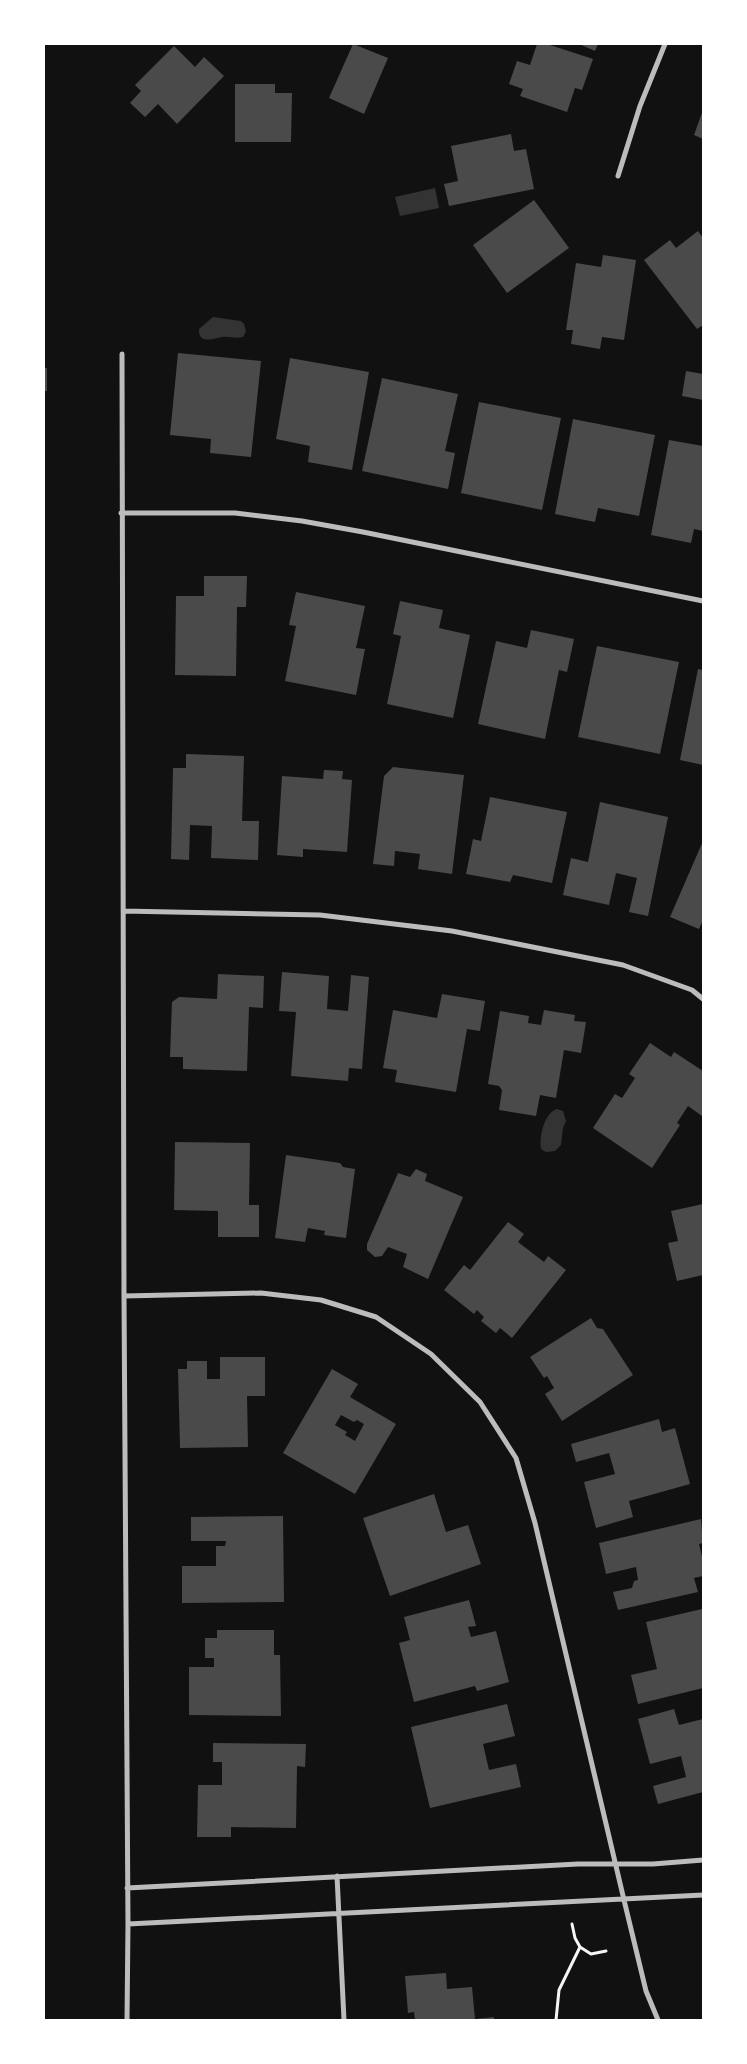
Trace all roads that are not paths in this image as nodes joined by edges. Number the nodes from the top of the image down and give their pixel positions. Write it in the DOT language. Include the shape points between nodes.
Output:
graph roads {
  1 [pos="666,44"];
  2 [pos="618,176"];
  3 [pos="122,354"];
  4 [pos="121,513"];
  5 [pos="703,601"];
  6 [pos="123,911"];
  7 [pos="703,999"];
  8 [pos="124,1296"];
  9 [pos="703,1860"];
  10 [pos="616,1864"];
  11 [pos="338,1876"];
  12 [pos="127,1888"];
  13 [pos="703,1895"];
  14 [pos="624,1900"];
  15 [pos="339,1914"];
  16 [pos="128,1924"];
  17 [pos="128,2020"];
  18 [pos="344,2020"];
  19 [pos="658,2020"];
  1 -- 2 [label="street" via="640,106"];
  3 -- 4 [label="street"];
  4 -- 5 [label="street" via="235,513 302,521"];
  4 -- 6 [label="street"];
  6 -- 7 [label="street" via="320,915 452,931 622,965 692,990"];
  6 -- 8 [label="street"];
  8 -- 10 [label="street" via="261,1293 321,1300 376,1317 431,1354 480,1402 516,1458 535,1523"];
  8 -- 12 [label="street"];
  9 -- 10 [label="street"];
  10 -- 11 [label="street"];
  10 -- 14 [label="street"];
  11 -- 12 [label="street"];
  11 -- 15 [label="street"];
  12 -- 16 [label="street"];
  13 -- 14 [label="street"];
  14 -- 15 [label="street"];
  14 -- 19 [label="street" via="646,1991"];
  15 -- 16 [label="street"];
  15 -- 18 [label="street"];
  16 -- 17 [label="street"];
}
